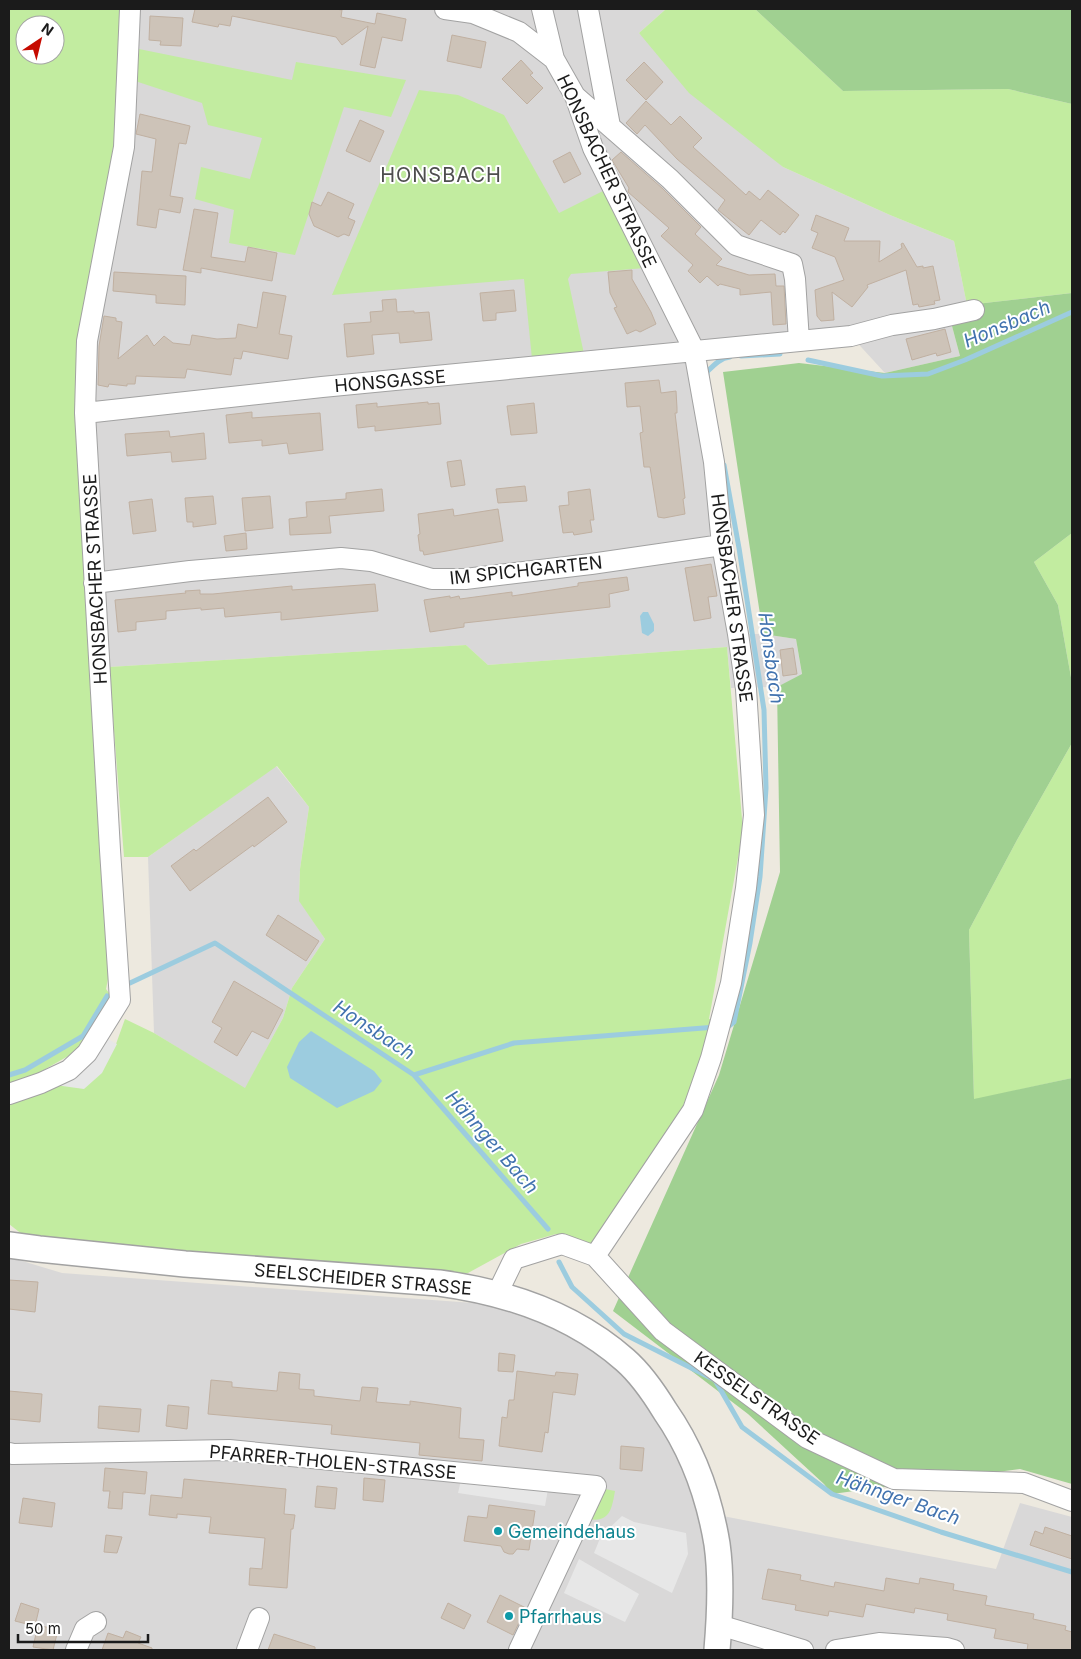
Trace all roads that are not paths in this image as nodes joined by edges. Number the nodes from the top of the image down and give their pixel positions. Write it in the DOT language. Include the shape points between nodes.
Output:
graph roads {
  1 [pos="130,9"];
  2 [pos="445,9"];
  3 [pos="542,9"];
  4 [pos="588,9"];
  5 [pos="554,59"];
  6 [pos="576,96"];
  7 [pos="610,126"];
  8 [pos="974,310"];
  9 [pos="799,341"];
  10 [pos="694,350"];
  11 [pos="85,413"];
  12 [pos="722,545"];
  13 [pos="94,583"];
  14 [pos="9,1094"];
  15 [pos="9,1245"];
  16 [pos="595,1256"];
  17 [pos="497,1294"];
  18 [pos="9,1453"];
  19 [pos="1072,1501"];
  20 [pos="259,1618"];
  21 [pos="96,1622"];
  22 [pos="719,1625"];
  23 [pos="76,1650"];
  24 [pos="247,1650"];
  25 [pos="519,1650"];
  26 [pos="717,1650"];
  27 [pos="803,1650"];
  28 [pos="836,1650"];
  29 [pos="954,1650"];
  1 -- 11 [label="street, HONSBACHER STRASSE" via="124,147 87,341"];
  2 -- 5 [label="street, HONSBACHER STRASSE" via="473,13 519,32"];
  3 -- 5 [label="street"];
  4 -- 7 [label="street"];
  5 -- 6 [label="street, HONSBACHER STRASSE"];
  6 -- 7 [label="street"];
  6 -- 10 [label="street, HONSBACHER STRASSE" via="593,148"];
  7 -- 9 [label="street" via="670,179 736,245 792,264"];
  8 -- 9 [label="street, HONSGASSE" via="852,336"];
  9 -- 10 [label="street, HONSGASSE"];
  10 -- 11 [label="street, HONSGASSE"];
  10 -- 12 [label="street, HONSBACHER STRASSE" via="714,462"];
  11 -- 13 [label="street, HONSBACHER STRASSE"];
  12 -- 13 [label="street, IM SPICHGARTEN" via="465,579 432,579 371,561 342,558"];
  12 -- 16 [label="street, HONSBACHER STRASSE" via="746,688 754,815 732,983 693,1110"];
  13 -- 14 [label="street, HONSBACHER STRASSE" via="120,1000 87,1053 69,1070"];
  15 -- 17 [label="street, SEELSCHEIDER STRASSE" via="176,1263 439,1284"];
  16 -- 17 [label="street, KESSELSTRASSE" via="562,1244 514,1259"];
  16 -- 19 [label="street, KESSELSTRASSE" via="663,1331 808,1438 894,1479 1024,1483"];
  17 -- 22 [label="street, SEELSCHEIDER STRASSE" via="575,1324 626,1361 659,1402 690,1453 709,1506 717,1546"];
  18 -- 25 [label="street, PFARRER-THOLEN-STRASSE" via="229,1450 596,1486"];
  20 -- 24 [label="street"];
  21 -- 23 [label="street" via="85,1629"];
  22 -- 26 [label="street, SEELSCHEIDER STRASSE"];
  22 -- 27 [label="street"];
  28 -- 29 [label="street" via="879,1642"];
}
